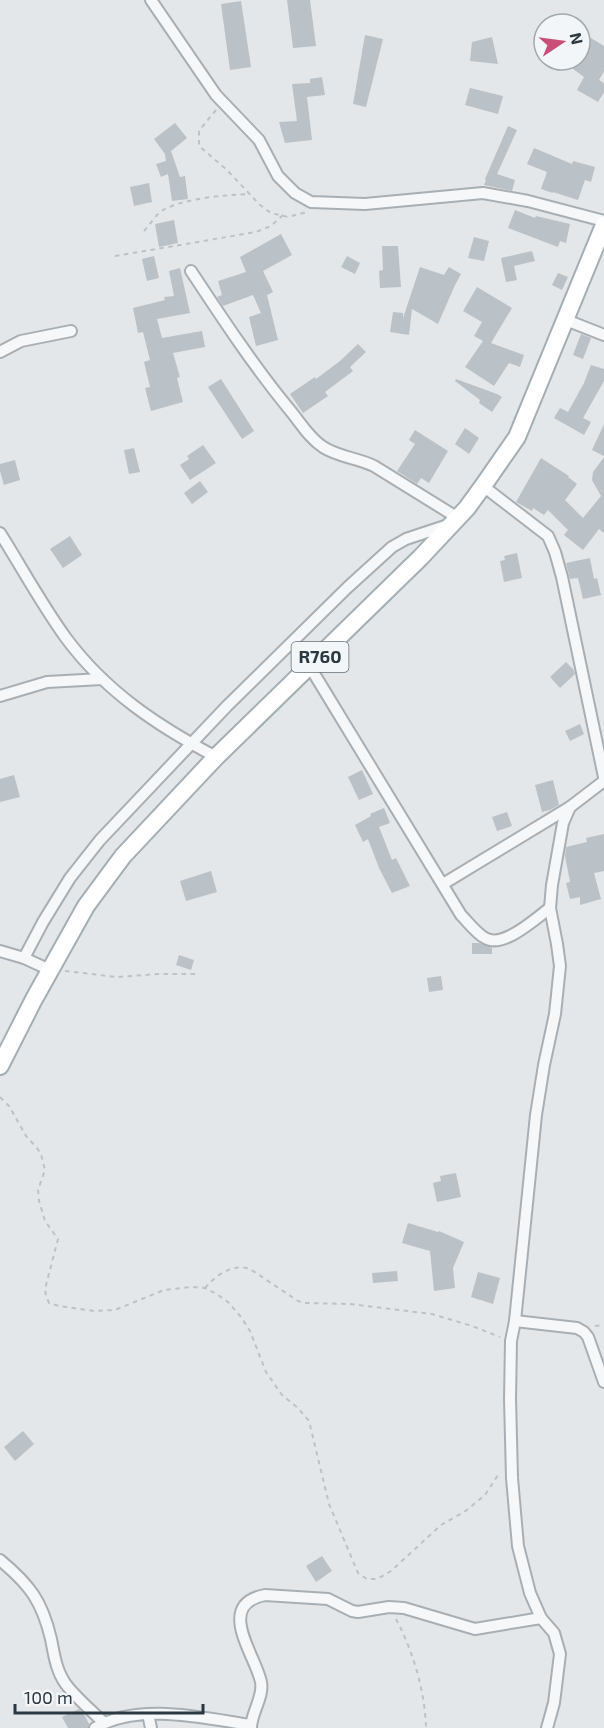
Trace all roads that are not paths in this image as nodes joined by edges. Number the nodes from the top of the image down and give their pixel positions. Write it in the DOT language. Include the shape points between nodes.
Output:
graph roads {
  1 [pos="152,0"];
  2 [pos="604,221"];
  3 [pos="604,225"];
  4 [pos="191,271"];
  5 [pos="566,320"];
  6 [pos="71,331"];
  7 [pos="604,335"];
  8 [pos="0,352"];
  9 [pos="483,486"];
  10 [pos="454,521"];
  11 [pos="0,533"];
  12 [pos="310,667"];
  13 [pos="102,679"];
  14 [pos="0,696"];
  15 [pos="191,743"];
  16 [pos="216,757"];
  17 [pos="604,779"];
  18 [pos="570,807"];
  19 [pos="443,884"];
  20 [pos="550,908"];
  21 [pos="0,951"];
  22 [pos="24,958"];
  23 [pos="50,970"];
  24 [pos="0,1066"];
  25 [pos="515,1321"];
  26 [pos="604,1382"];
  27 [pos="0,1560"];
  28 [pos="541,1618"];
  29 [pos="148,1714"];
  30 [pos="100,1726"];
  31 [pos="251,1727"];
  32 [pos="151,1728"];
  33 [pos="547,1728"];
  1 -- 2 [label="street" via="222,103 260,140 278,176 311,202 365,204 483,194"];
  3 -- 5 [label="main road, R760"];
  4 -- 10 [label="street" via="234,337 317,442 374,466"];
  5 -- 7 [label="street"];
  5 -- 9 [label="main road, R760" via="517,437"];
  6 -- 8 [label="street" via="21,341"];
  9 -- 10 [label="main road, R760"];
  9 -- 17 [label="street" via="548,536 555,552"];
  10 -- 12 [label="main road, R760"];
  10 -- 15 [label="street" via="392,547"];
  11 -- 13 [label="street" via="66,639"];
  12 -- 16 [label="main road, R760"];
  12 -- 19 [label="street"];
  13 -- 14 [label="street" via="47,682"];
  13 -- 15 [label="street" via="133,706"];
  15 -- 16 [label="street"];
  15 -- 22 [label="street" via="100,840 70,878"];
  16 -- 23 [label="main road, R760" via="123,856 86,906"];
  17 -- 18 [label="street"];
  18 -- 19 [label="street"];
  18 -- 20 [label="street" via="563,823"];
  19 -- 20 [label="street" via="461,915 485,938 496,942 508,938"];
  20 -- 25 [label="street" via="560,966 536,1115"];
  21 -- 22 [label="street"];
  22 -- 23 [label="street"];
  23 -- 24 [label="main road, R760"];
  25 -- 26 [label="street" via="584,1332"];
  25 -- 28 [label="street" via="511,1341 512,1479 518,1546"];
  27 -- 30 [label="street" via="21,1577 38,1602 66,1684"];
  28 -- 31 [label="street" via="475,1629 413,1610 389,1607 358,1612 328,1599 256,1597 241,1613 240,1628 262,1684"];
  28 -- 33 [label="street" via="554,1633 560,1654"];
  29 -- 30 [label="street" via="121,1717"];
  29 -- 31 [label="street" via="192,1716"];
  29 -- 32 [label="street"];
}
